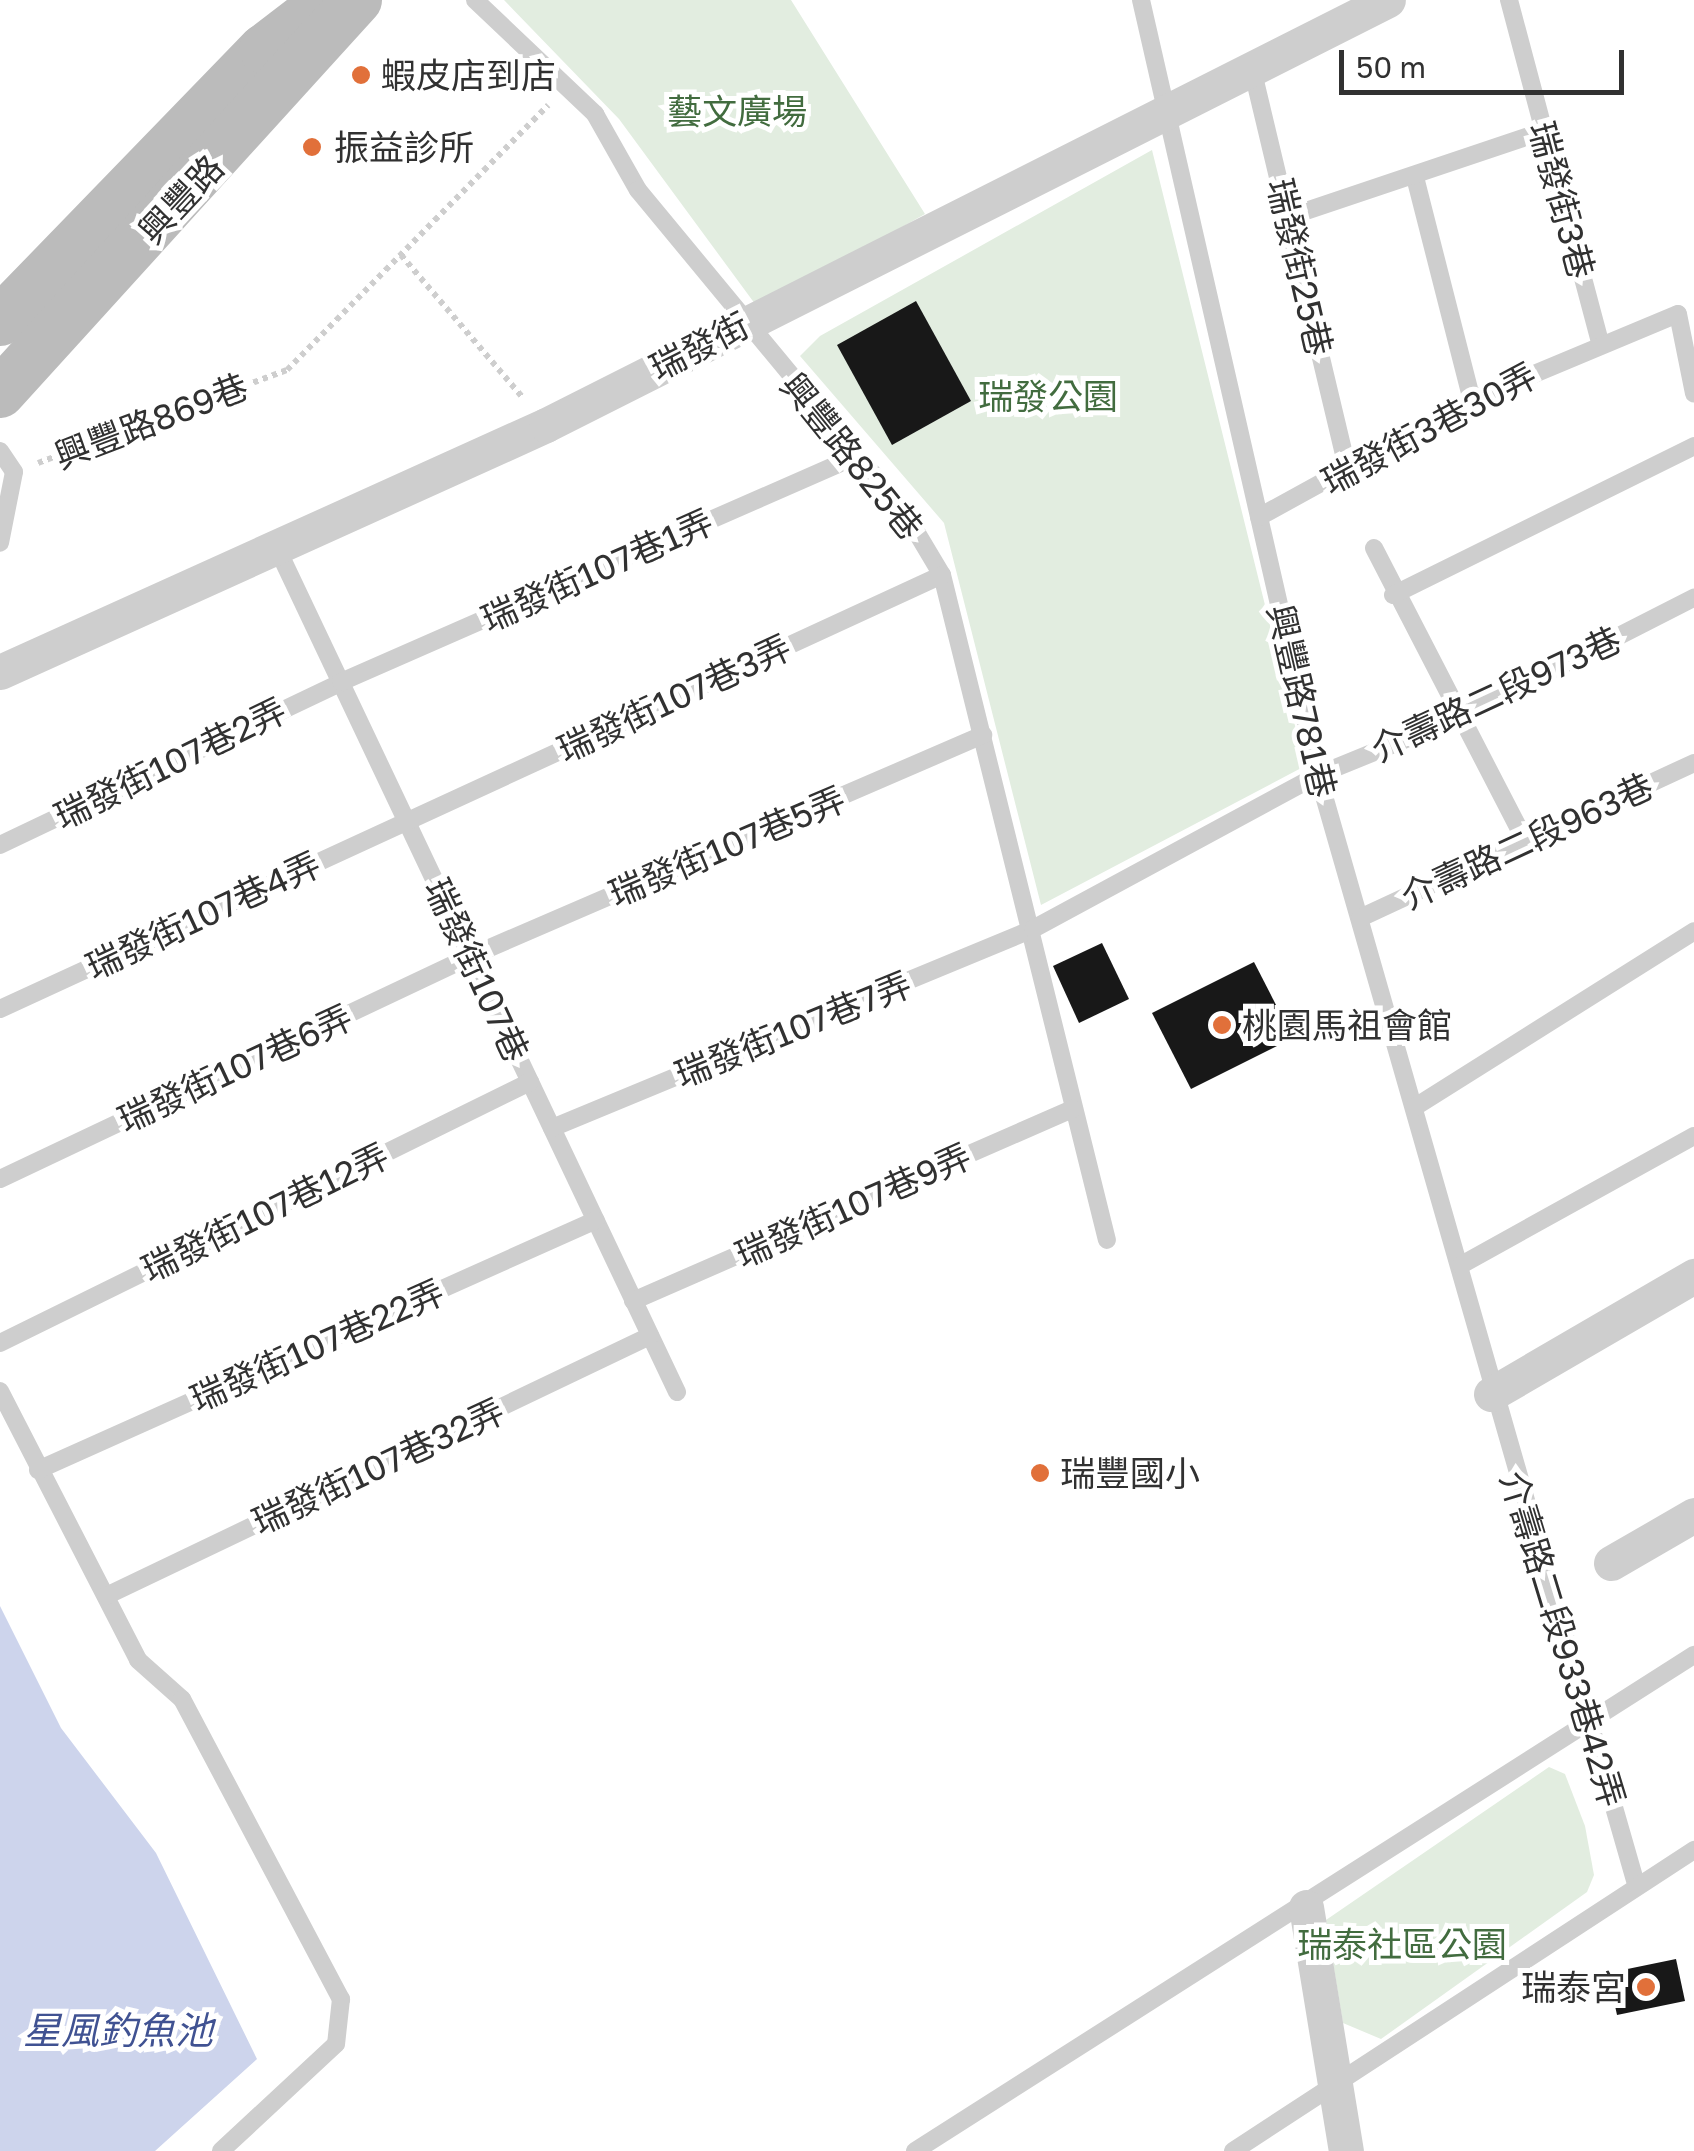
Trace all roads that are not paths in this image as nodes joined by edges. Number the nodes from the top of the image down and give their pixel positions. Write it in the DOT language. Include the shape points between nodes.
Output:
graph roads {
  1 [pos="357,0"];
  2 [pos="475,0"];
  3 [pos="1141,0"];
  4 [pos="1388,0"];
  5 [pos="1509,0"];
  6 [pos="310,18"];
  7 [pos="1251,64"];
  8 [pos="1167,104"];
  9 [pos="1544,131"];
  10 [pos="1416,181"];
  11 [pos="1288,217"];
  12 [pos="5,307"];
  13 [pos="745,322"];
  14 [pos="48,340"];
  15 [pos="1600,342"];
  16 [pos="0,393"];
  17 [pos="1694,393"];
  18 [pos="1472,400"];
  19 [pos="1694,446"];
  20 [pos="0,451"];
  21 [pos="852,458"];
  22 [pos="1348,471"];
  23 [pos="1259,517"];
  24 [pos="0,542"];
  25 [pos="278,548"];
  26 [pos="1374,548"];
  27 [pos="942,575"];
  28 [pos="1394,595"];
  29 [pos="1694,598"];
  30 [pos="0,672"];
  31 [pos="341,682"];
  32 [pos="1460,717"];
  33 [pos="982,735"];
  34 [pos="1694,763"];
  35 [pos="1318,775"];
  36 [pos="406,820"];
  37 [pos="1526,842"];
  38 [pos="0,845"];
  39 [pos="1360,918"];
  40 [pos="1033,929"];
  41 [pos="1694,931"];
  42 [pos="471,956"];
  43 [pos="0,1009"];
  44 [pos="530,1082"];
  45 [pos="1415,1107"];
  46 [pos="1073,1109"];
  47 [pos="552,1128"];
  48 [pos="1694,1136"];
  49 [pos="0,1178"];
  50 [pos="596,1220"];
  51 [pos="1107,1240"];
  52 [pos="1461,1265"];
  53 [pos="1694,1276"];
  54 [pos="634,1301"];
  55 [pos="650,1336"];
  56 [pos="0,1343"];
  57 [pos="0,1391"];
  58 [pos="677,1392"];
  59 [pos="1491,1394"];
  60 [pos="38,1470"];
  61 [pos="1694,1515"];
  62 [pos="1611,1563"];
  63 [pos="106,1596"];
  64 [pos="1694,1655"];
  65 [pos="1586,1721"];
  66 [pos="1694,1850"];
  67 [pos="1636,1884"];
  68 [pos="1306,1908"];
  69 [pos="1334,2088"];
  70 [pos="220,2151"];
  71 [pos="914,2151"];
  72 [pos="1233,2151"];
  73 [pos="1346,2151"];
  1 -- 6 [label="main road, 興豐路"];
  2 -- 13 [label="lane, 興豐路825巷" via="566,86"];
  3 -- 8 [label="lane, 興豐路781巷"];
  4 -- 7 [label="street, 瑞發街"];
  5 -- 9 [label="lane, 瑞發街3巷"];
  6 -- 12 [label="main road, 興豐路"];
  6 -- 14 [label="main road, 興豐路"];
  7 -- 8 [label="street, 瑞發街"];
  7 -- 11 [label="lane, 瑞發街25巷"];
  8 -- 13 [label="street, 瑞發街"];
  8 -- 23 [label="lane, 興豐路781巷"];
  9 -- 10 [label="lane"];
  9 -- 15 [label="lane, 瑞發街3巷"];
  10 -- 11 [label="lane"];
  10 -- 18 [label="lane"];
  11 -- 22 [label="lane, 瑞發街25巷"];
  12 -- 14 [label="street"];
  13 -- 21 [label="lane, 興豐路825巷"];
  13 -- 25 [label="street, 瑞發街" via="546,426"];
  14 -- 16 [label="main road, 興豐路"];
  15 -- 17 [label="lane, 瑞發街3巷30弄" via="1678,314"];
  15 -- 18 [label="lane, 瑞發街3巷30弄"];
  18 -- 22 [label="lane, 瑞發街3巷30弄"];
  19 -- 28 [label="lane"];
  20 -- 24 [label="lane" via="14,472"];
  21 -- 27 [label="lane, 興豐路825巷" via="905,513"];
  21 -- 31 [label="lane, 瑞發街107巷1弄"];
  22 -- 23 [label="lane, 瑞發街3巷30弄"];
  23 -- 35 [label="lane, 興豐路781巷"];
  25 -- 30 [label="street, 瑞發街"];
  25 -- 31 [label="lane, 瑞發街107巷"];
  26 -- 28 [label="lane"];
  27 -- 33 [label="lane, 興豐路825巷"];
  27 -- 36 [label="lane, 瑞發街107巷3弄"];
  28 -- 32 [label="lane"];
  29 -- 32 [label="lane, 介壽路二段973巷"];
  31 -- 36 [label="lane, 瑞發街107巷"];
  31 -- 38 [label="lane, 瑞發街107巷2弄"];
  32 -- 35 [label="lane, 介壽路二段973巷"];
  32 -- 37 [label="lane"];
  33 -- 40 [label="lane, 興豐路825巷"];
  33 -- 42 [label="lane, 瑞發街107巷5弄"];
  34 -- 37 [label="lane, 介壽路二段963巷"];
  35 -- 39 [label="lane, 興豐路781巷"];
  35 -- 40 [label="lane, 介壽路二段973巷"];
  36 -- 42 [label="lane, 瑞發街107巷"];
  36 -- 43 [label="lane, 瑞發街107巷4弄"];
  37 -- 39 [label="lane, 介壽路二段963巷"];
  39 -- 45 [label="lane, 興豐路781巷"];
  40 -- 46 [label="lane, 興豐路825巷"];
  40 -- 47 [label="lane, 瑞發街107巷7弄"];
  41 -- 45 [label="lane"];
  42 -- 44 [label="lane, 瑞發街107巷"];
  42 -- 49 [label="lane, 瑞發街107巷6弄"];
  44 -- 47 [label="lane, 瑞發街107巷"];
  44 -- 56 [label="lane, 瑞發街107巷12弄"];
  45 -- 52 [label="lane, 興豐路781巷"];
  46 -- 51 [label="lane, 興豐路825巷"];
  46 -- 54 [label="lane, 瑞發街107巷9弄"];
  47 -- 50 [label="lane, 瑞發街107巷"];
  48 -- 52 [label="lane"];
  50 -- 54 [label="lane, 瑞發街107巷"];
  50 -- 60 [label="lane, 瑞發街107巷22弄"];
  52 -- 59 [label="lane, 興豐路781巷"];
  53 -- 59 [label="street"];
  54 -- 55 [label="lane, 瑞發街107巷"];
  55 -- 58 [label="lane, 瑞發街107巷"];
  55 -- 63 [label="lane, 瑞發街107巷32弄"];
  57 -- 60 [label="lane"];
  59 -- 65 [label="lane, 介壽路二段933巷42弄"];
  60 -- 63 [label="lane"];
  61 -- 62 [label="street"];
  63 -- 70 [label="lane" via="138,1660 182,1699 341,1999 336,2044"];
  64 -- 65 [label="lane"];
  65 -- 67 [label="lane, 介壽路二段933巷42弄"];
  65 -- 68 [label="lane"];
  66 -- 67 [label="lane"];
  67 -- 69 [label="lane"];
  68 -- 69 [label="street"];
  68 -- 71 [label="lane"];
  69 -- 72 [label="lane"];
  69 -- 73 [label="street"];
}
